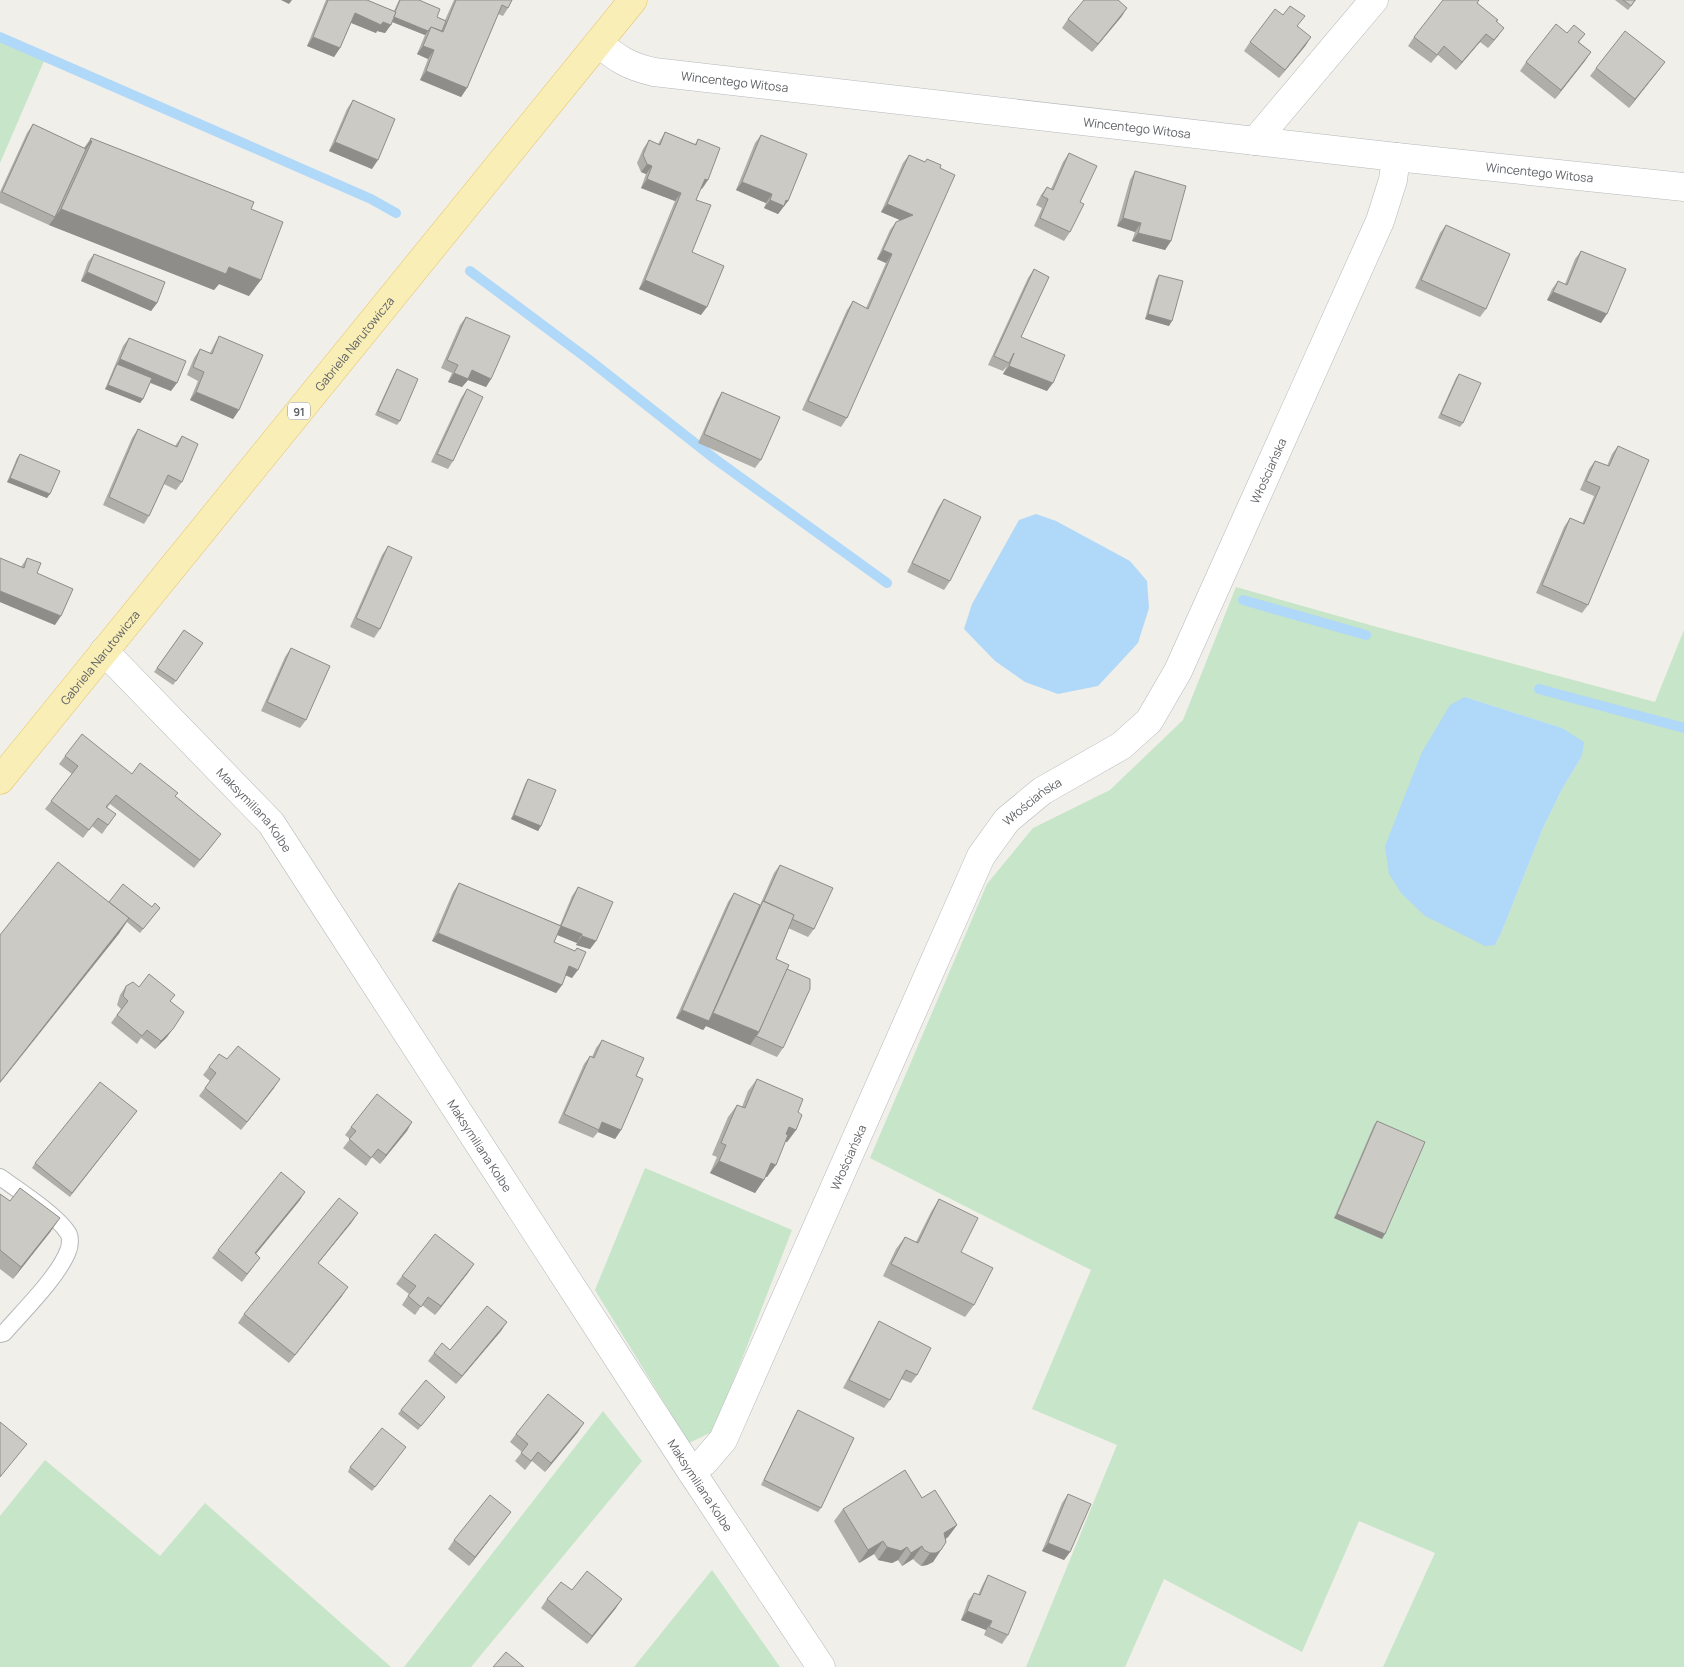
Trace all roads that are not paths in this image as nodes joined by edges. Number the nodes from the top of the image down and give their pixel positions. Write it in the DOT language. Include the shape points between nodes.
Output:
graph roads {
  1 [pos="633,0"];
  2 [pos="1374,0"];
  3 [pos="598,44"];
  4 [pos="1256,141"];
  5 [pos="1396,157"];
  6 [pos="1684,187"];
  7 [pos="104,651"];
  8 [pos="0,780"];
  9 [pos="0,1177"];
  10 [pos="0,1334"];
  11 [pos="691,1471"];
  12 [pos="821,1667"];
  1 -- 3 [label="main road, Gabriela Narutowicza / 91"];
  2 -- 4 [label="street"];
  3 -- 4 [label="street, Wincentego Witosa" via="620,61 654,72"];
  3 -- 7 [label="main road, Gabriela Narutowicza / 91"];
  4 -- 5 [label="street, Wincentego Witosa"];
  5 -- 6 [label="street, Wincentego Witosa"];
  5 -- 11 [label="street, Włościańska" via="1393,180 1380,221 1178,672 1150,721 1121,746 1042,791 1006,820 981,856 723,1440 704,1462"];
  7 -- 8 [label="main road, Gabriela Narutowicza / 91"];
  7 -- 11 [label="street, Maksymiliana Kolbe" via="271,823"];
  9 -- 10 [label="lane" via="58,1221 69,1235 70,1249 42,1289"];
  11 -- 12 [label="street, Maksymiliana Kolbe"];
}
